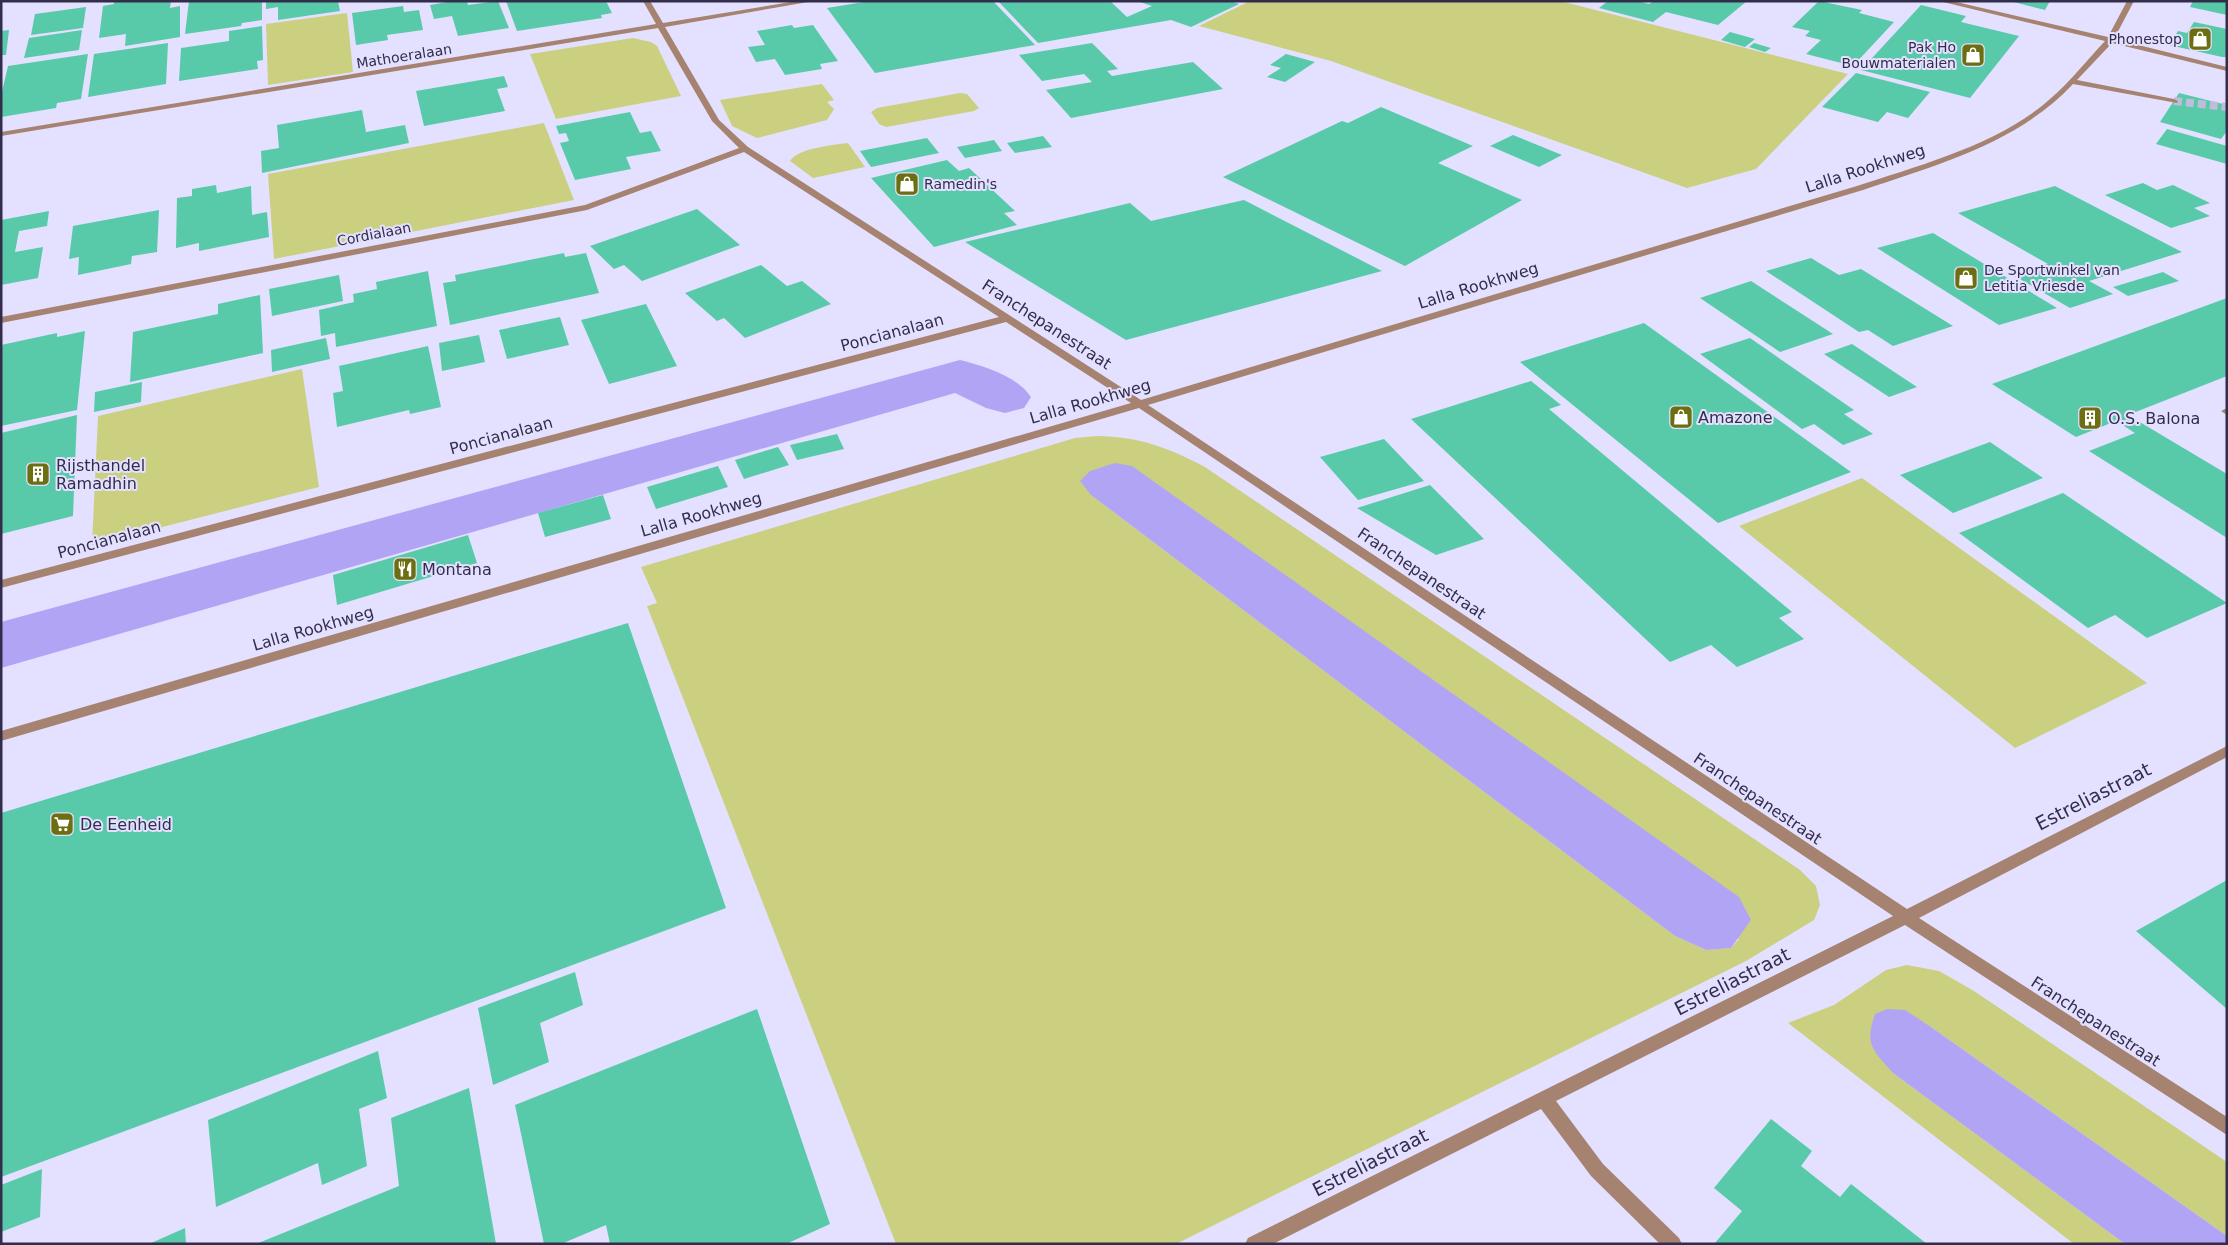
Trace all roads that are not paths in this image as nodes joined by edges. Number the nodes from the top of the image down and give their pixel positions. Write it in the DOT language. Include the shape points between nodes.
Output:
graph roads {
  1 [pos="646,1"];
  2 [pos="811,1"];
  3 [pos="1942,1"];
  4 [pos="2131,1"];
  5 [pos="661,27"];
  6 [pos="2110,40"];
  7 [pos="2227,69"];
  8 [pos="2071,81"];
  9 [pos="2174,101"];
  10 [pos="1,134"];
  11 [pos="745,149"];
  12 [pos="1008,318"];
  13 [pos="1,320"];
  14 [pos="1140,404"];
  15 [pos="1,584"];
  16 [pos="1,736"];
  17 [pos="2227,751"];
  18 [pos="1906,917"];
  19 [pos="1544,1099"];
  20 [pos="2227,1127"];
  21 [pos="1254,1244"];
  22 [pos="1673,1244"];
  1 -- 5 [label="street, Franchepanestraat"];
  2 -- 5 [label="street, Mathoeralaan"];
  3 -- 6 [label="street"];
  4 -- 6 [label="street, Lalla Rookhweg"];
  5 -- 10 [label="street, Mathoeralaan"];
  5 -- 11 [label="street, Franchepanestraat" via="716,122"];
  6 -- 7 [label="street"];
  6 -- 8 [label="street, Lalla Rookhweg"];
  8 -- 9 [label="street"];
  8 -- 14 [label="street, Lalla Rookhweg" via="2052,101 2021,124 1931,164"];
  11 -- 12 [label="street, Franchepanestraat"];
  11 -- 13 [label="street, Cordialaan" via="587,207"];
  12 -- 14 [label="street, Franchepanestraat"];
  12 -- 15 [label="street, Poncianalaan"];
  14 -- 16 [label="street, Lalla Rookhweg"];
  14 -- 18 [label="street, Franchepanestraat"];
  17 -- 18 [label="street, Estreliastraat"];
  18 -- 19 [label="street, Estreliastraat"];
  18 -- 20 [label="street, Franchepanestraat"];
  19 -- 21 [label="street, Estreliastraat"];
  19 -- 22 [label="street" via="1597,1170"];
}
